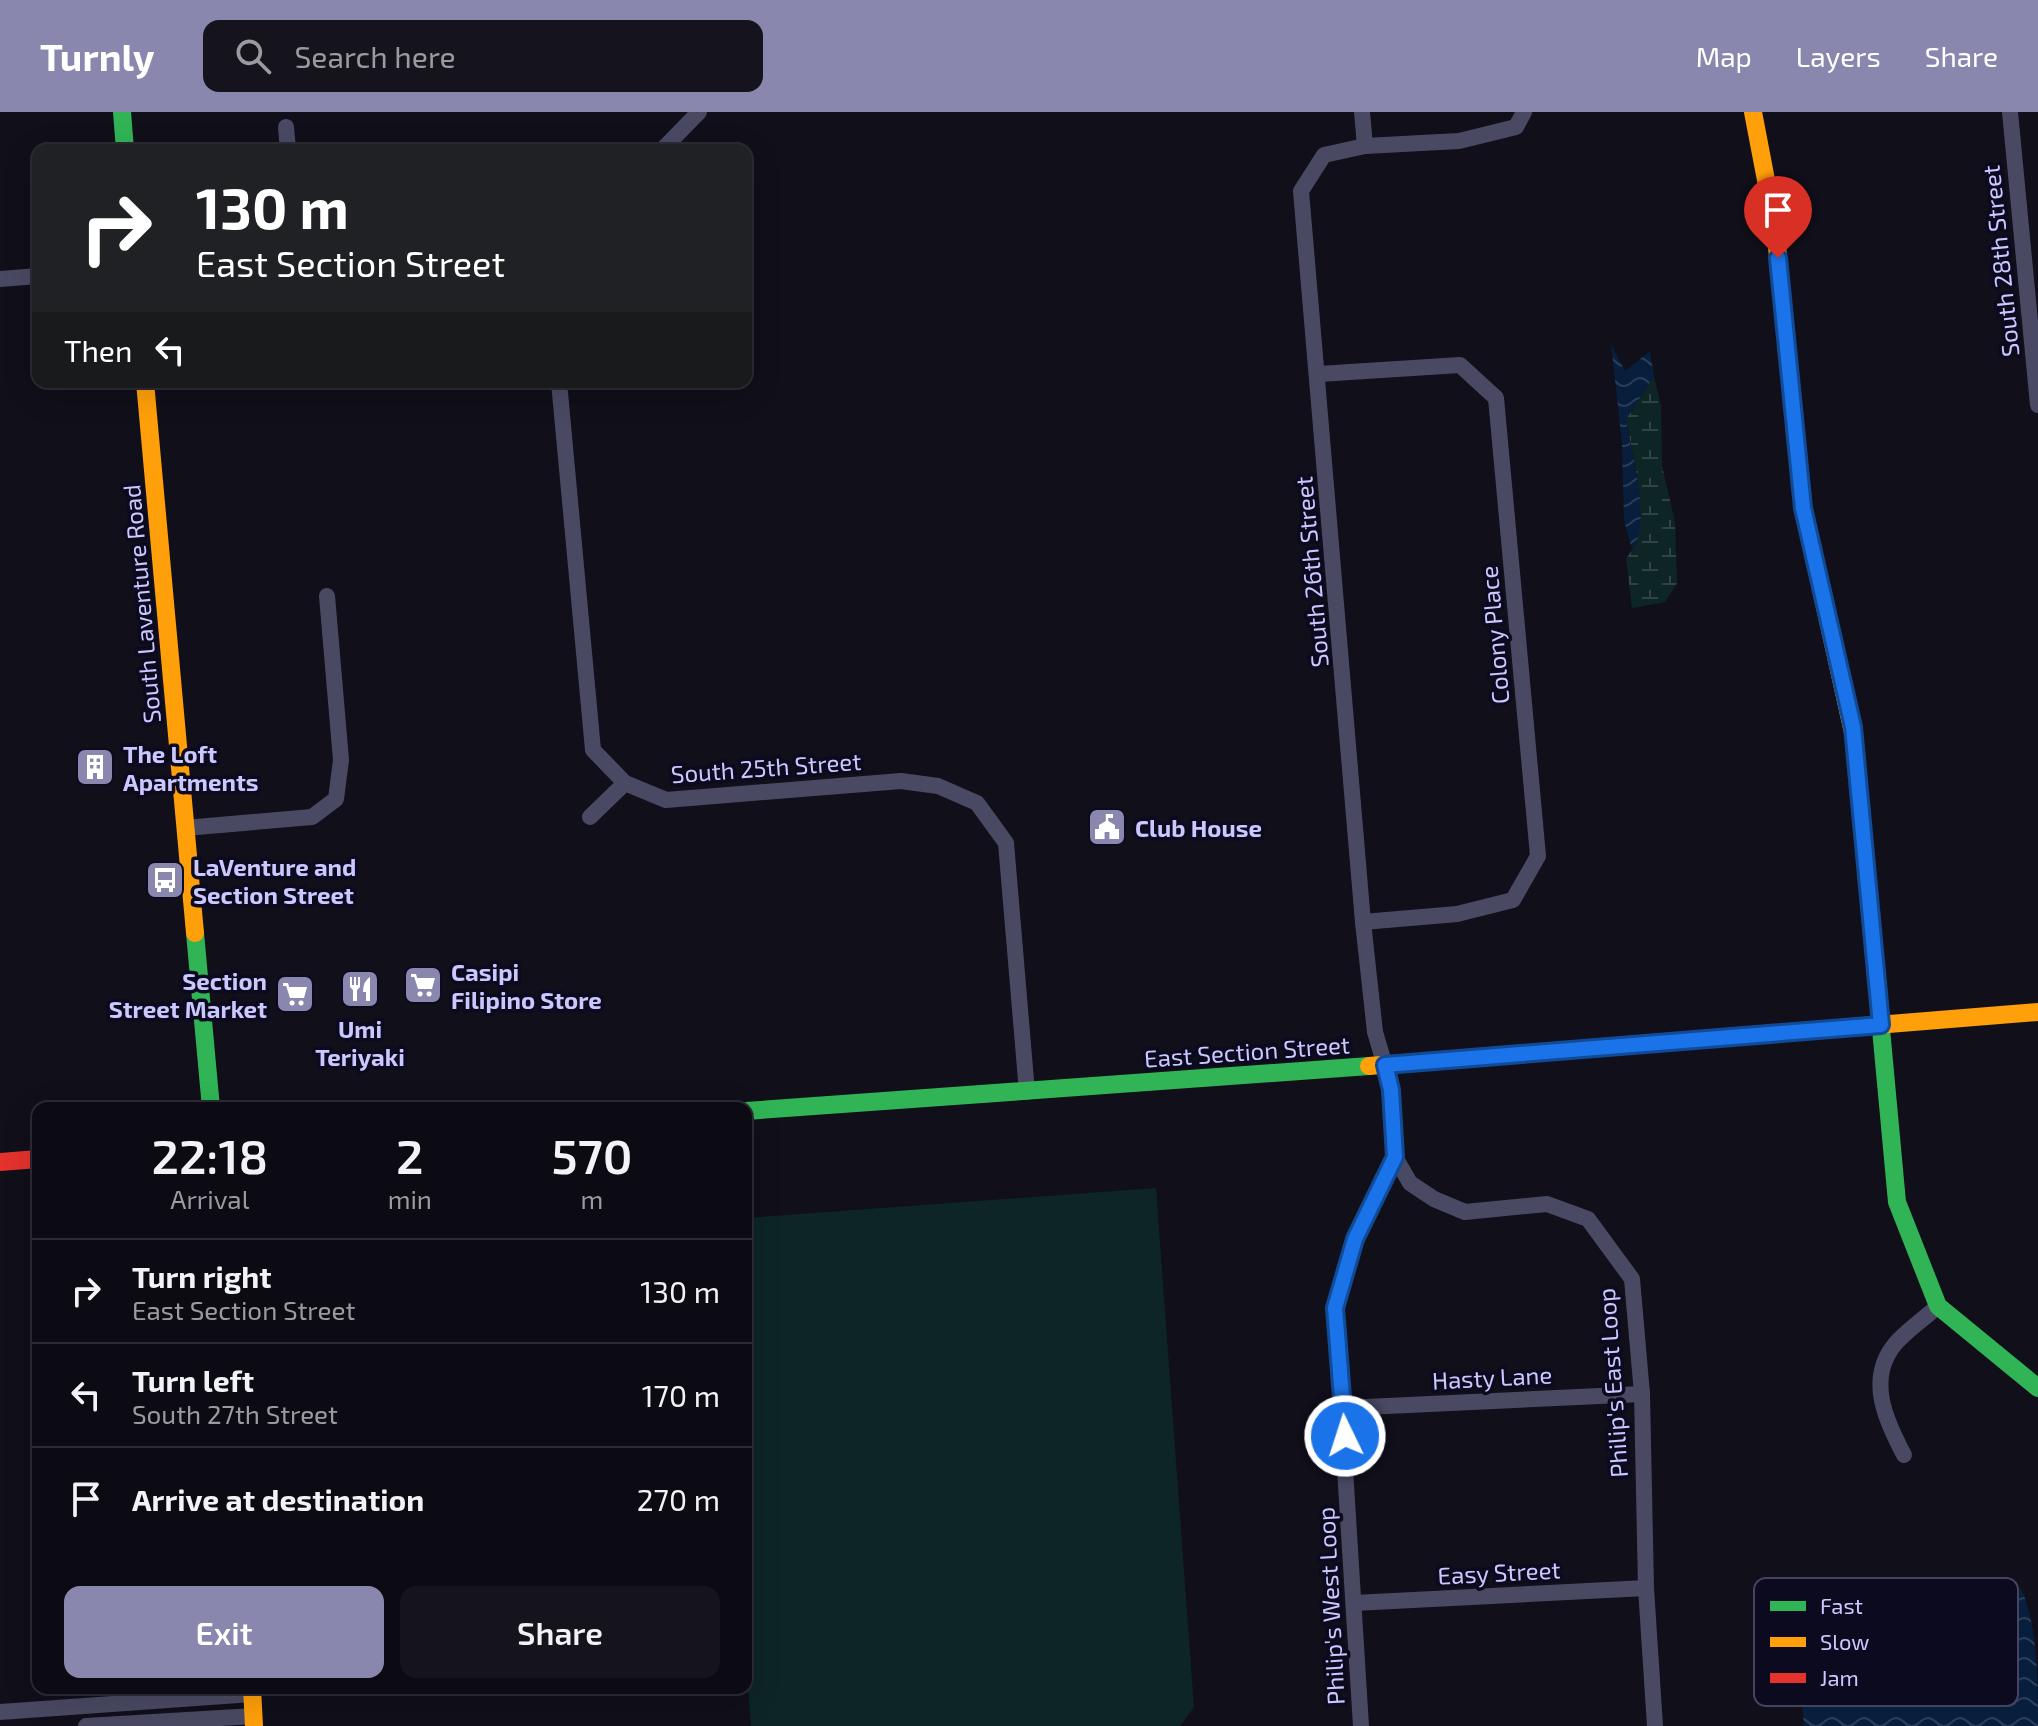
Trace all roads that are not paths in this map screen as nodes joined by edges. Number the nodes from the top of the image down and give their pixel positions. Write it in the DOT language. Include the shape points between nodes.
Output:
graph roads {
  1 [pos="122,112"];
  2 [pos="699,112"];
  3 [pos="1362,112"];
  4 [pos="1524,112"];
  5 [pos="1753,112"];
  6 [pos="2010,112"];
  7 [pos="286,127"];
  8 [pos="125,144"];
  9 [pos="287,144"];
  10 [pos="667,144"];
  11 [pos="1365,146"];
  12 [pos="32,276"];
  13 [pos="0,279"];
  14 [pos="1319,374"];
  15 [pos="146,388"];
  16 [pos="560,388"];
  17 [pos="2038,405"];
  18 [pos="327,596"];
  19 [pos="625,783"];
  20 [pos="590,817"];
  21 [pos="185,828"];
  22 [pos="1363,922"];
  23 [pos="2038,1012"];
  24 [pos="1881,1025"];
  25 [pos="1385,1065"];
  26 [pos="1027,1092"];
  27 [pos="210,1102"];
  28 [pos="752,1111"];
  29 [pos="1395,1157"];
  30 [pos="32,1159"];
  31 [pos="0,1162"];
  32 [pos="1938,1306"];
  33 [pos="2038,1388"];
  34 [pos="1642,1394"];
  35 [pos="1344,1408"];
  36 [pos="1904,1455"];
  37 [pos="1646,1588"];
  38 [pos="1354,1603"];
  39 [pos="227,1694"];
  40 [pos="252,1694"];
  41 [pos="0,1712"];
  42 [pos="27,1718"];
  43 [pos="254,1721"];
  44 [pos="86,1726"];
  45 [pos="1361,1726"];
  46 [pos="1655,1726"];
  1 -- 8 [label="street"];
  2 -- 10 [label="street"];
  3 -- 11 [label="street"];
  4 -- 11 [label="street, South 26th Street" via="1516,127 1459,141"];
  5 -- 24 [label="street" via="1775,227 1803,508 1853,727"];
  6 -- 17 [label="street, South 28th Street"];
  7 -- 9 [label="street"];
  11 -- 14 [label="street, South 26th Street" via="1324,155 1301,191"];
  12 -- 13 [label="street"];
  14 -- 22 [label="street, South 26th Street"];
  14 -- 22 [label="street, Colony Place" via="1460,365 1496,398 1538,856 1513,900 1457,914"];
  15 -- 21 [label="street, South Laventure Road"];
  16 -- 19 [label="street, South 25th Street" via="593,750"];
  18 -- 21 [label="street" via="341,760 336,799 312,817"];
  19 -- 20 [label="street"];
  19 -- 26 [label="street, South 25th Street" via="666,800 901,781 938,786 977,803 1006,843"];
  21 -- 27 [label="street, South Laventure Road"];
  22 -- 25 [label="street, South 26th Street" via="1375,1032"];
  23 -- 24 [label="street, East Section Street"];
  24 -- 25 [label="street, East Section Street"];
  24 -- 32 [label="street" via="1897,1202"];
  25 -- 26 [label="street, East Section Street"];
  25 -- 29 [label="street, Philip's West Loop"];
  26 -- 28 [label="street, East Section Street"];
  29 -- 34 [label="street, Philip's East Loop" via="1410,1183 1465,1212 1547,1204 1588,1219 1632,1279"];
  29 -- 35 [label="street, Philip's West Loop" via="1355,1239 1335,1308"];
  30 -- 31 [label="street"];
  32 -- 33 [label="street"];
  32 -- 36 [label="street" via="1894,1345 1882,1375 1883,1413"];
  34 -- 35 [label="street, Hasty Lane"];
  34 -- 37 [label="street, Philip's East Loop"];
  35 -- 38 [label="street, Philip's West Loop"];
  37 -- 38 [label="street, Easy Street"];
  37 -- 46 [label="street, Philip's East Loop"];
  38 -- 45 [label="street, Philip's West Loop"];
  39 -- 42 [label="street"];
  40 -- 43 [label="street"];
  41 -- 42 [label="street"];
  43 -- 44 [label="street"];
}
